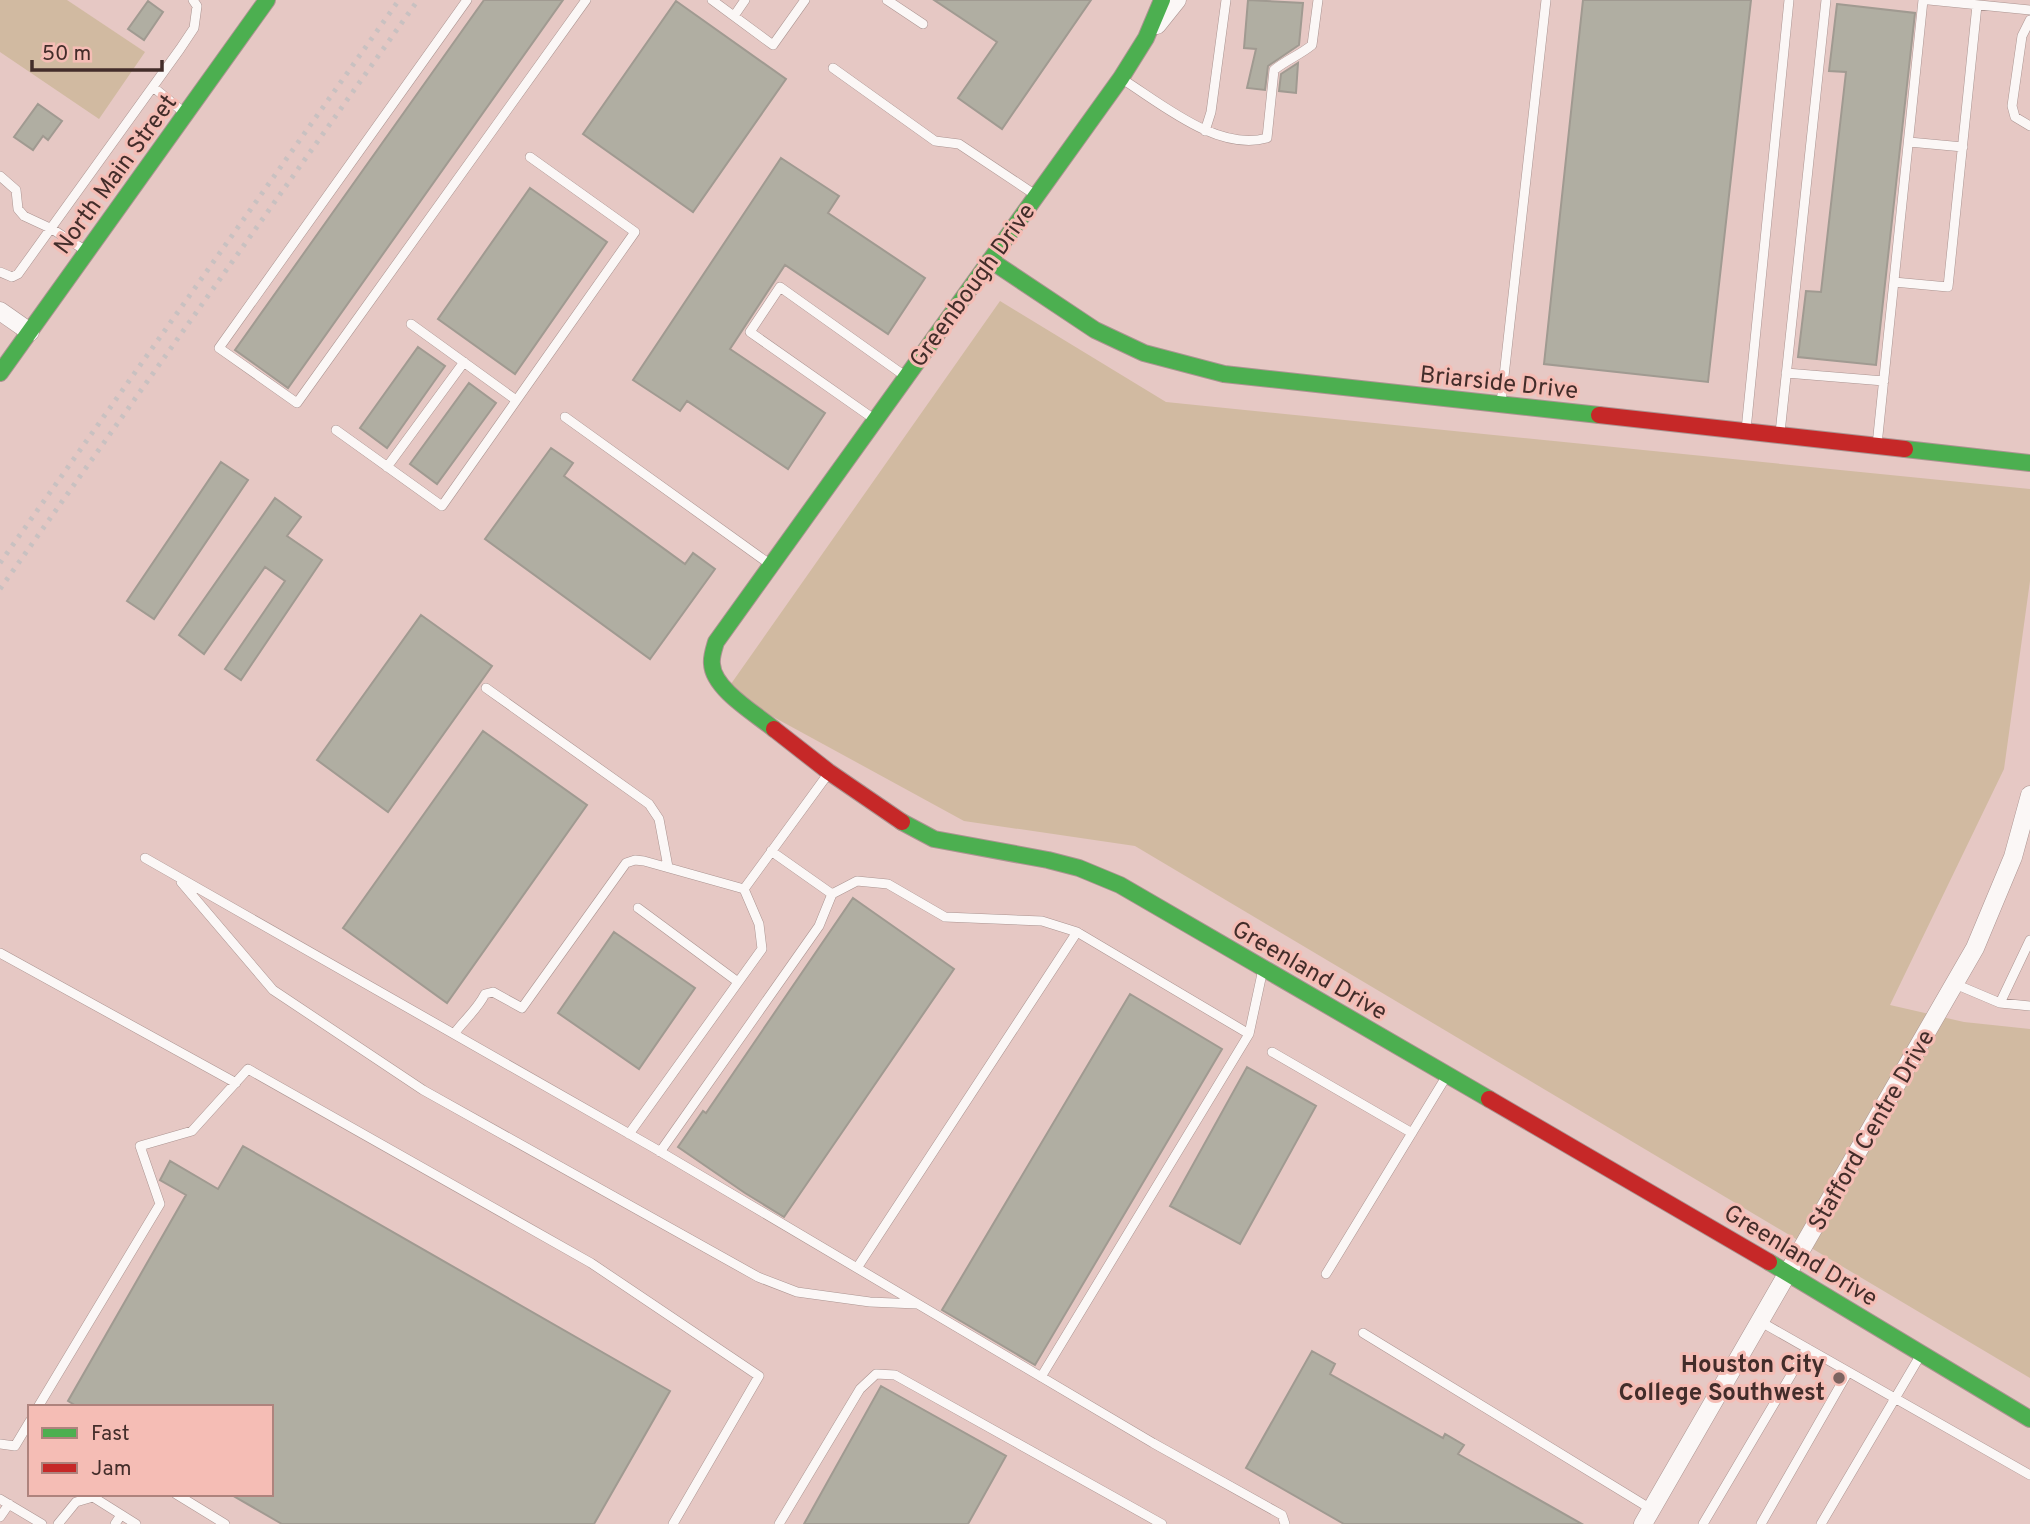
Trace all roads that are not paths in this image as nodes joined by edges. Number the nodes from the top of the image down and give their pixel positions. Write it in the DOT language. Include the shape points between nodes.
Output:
graph roads {
  1 [pos="193,0"];
  2 [pos="267,0"];
  3 [pos="467,0"];
  4 [pos="586,0"];
  5 [pos="712,0"];
  6 [pos="746,0"];
  7 [pos="805,0"];
  8 [pos="887,0"];
  9 [pos="1162,0"];
  10 [pos="1177,0"];
  11 [pos="1226,0"];
  12 [pos="1318,0"];
  13 [pos="1546,0"];
  14 [pos="1789,0"];
  15 [pos="1826,0"];
  16 [pos="1923,0"];
  17 [pos="1929,0"];
  18 [pos="1977,5"];
  19 [pos="2030,10"];
  20 [pos="734,16"];
  21 [pos="2030,20"];
  22 [pos="923,24"];
  23 [pos="1146,38"];
  24 [pos="834,68"];
  25 [pos="1121,78"];
  26 [pos="153,87"];
  27 [pos="186,114"];
  28 [pos="2030,126"];
  29 [pos="1205,131"];
  30 [pos="1909,142"];
  31 [pos="1963,147"];
  32 [pos="530,157"];
  33 [pos="0,176"];
  34 [pos="1037,196"];
  35 [pos="52,229"];
  36 [pos="87,252"];
  37 [pos="990,260"];
  38 [pos="0,272"];
  39 [pos="1894,282"];
  40 [pos="0,311"];
  41 [pos="411,324"];
  42 [pos="30,332"];
  43 [pos="464,362"];
  44 [pos="0,373"];
  45 [pos="1786,373"];
  46 [pos="906,377"];
  47 [pos="1884,381"];
  48 [pos="516,400"];
  49 [pos="1501,405"];
  50 [pos="565,417"];
  51 [pos="876,420"];
  52 [pos="336,430"];
  53 [pos="1746,432"];
  54 [pos="1779,435"];
  55 [pos="1877,446"];
  56 [pos="2030,463"];
  57 [pos="387,467"];
  58 [pos="797,530"];
  59 [pos="772,565"];
  60 [pos="486,688"];
  61 [pos="829,772"];
  62 [pos="2030,795"];
  63 [pos="772,851"];
  64 [pos="145,858"];
  65 [pos="668,867"];
  66 [pos="177,877"];
  67 [pos="744,889"];
  68 [pos="832,894"];
  69 [pos="638,908"];
  70 [pos="1077,932"];
  71 [pos="2030,940"];
  72 [pos="0,953"];
  73 [pos="2026,958"];
  74 [pos="1263,968"];
  75 [pos="738,982"];
  76 [pos="1955,984"];
  77 [pos="2000,1003"];
  78 [pos="2030,1006"];
  79 [pos="454,1034"];
  80 [pos="1249,1034"];
  81 [pos="1272,1052"];
  82 [pos="1447,1075"];
  83 [pos="236,1083"];
  84 [pos="1412,1133"];
  85 [pos="629,1134"];
  86 [pos="660,1152"];
  87 [pos="857,1268"];
  88 [pos="1788,1273"];
  89 [pos="1326,1275"];
  90 [pos="919,1305"];
  91 [pos="1760,1322"];
  92 [pos="1363,1333"];
  93 [pos="1807,1348"];
  94 [pos="1921,1355"];
  95 [pos="1848,1372"];
  96 [pos="1041,1377"];
  97 [pos="1895,1399"];
  98 [pos="39,1405"];
  99 [pos="2030,1419"];
  100 [pos="28,1424"];
  101 [pos="0,1444"];
  102 [pos="2030,1475"];
  103 [pos="179,1496"];
  104 [pos="0,1499"];
  105 [pos="9,1504"];
  106 [pos="121,1515"];
  107 [pos="0,1517"];
  108 [pos="1647,1517"];
  109 [pos="42,1524"];
  110 [pos="58,1524"];
  111 [pos="115,1524"];
  112 [pos="136,1524"];
  113 [pos="225,1524"];
  114 [pos="673,1524"];
  115 [pos="779,1524"];
  116 [pos="1162,1524"];
  117 [pos="1285,1524"];
  118 [pos="1703,1524"];
  119 [pos="1761,1524"];
  120 [pos="1821,1524"];
  1 -- 26 [label="lane" via="197,6 194,28"];
  2 -- 27 [label="main road, North Main Street"];
  3 -- 4 [label="lane" via="219,348 297,403"];
  5 -- 20 [label="lane"];
  6 -- 20 [label="lane"];
  7 -- 20 [label="lane" via="773,46"];
  8 -- 22 [label="lane"];
  9 -- 23 [label="main road, Greenbough Drive"];
  10 -- 23 [label="street, Greenbough Drive"];
  11 -- 29 [label="lane"];
  12 -- 29 [label="lane" via="1312,45 1274,70 1267,138 1226,139"];
  13 -- 49 [label="lane"];
  14 -- 53 [label="lane"];
  15 -- 45 [label="lane"];
  16 -- 30 [label="lane"];
  17 -- 18 [label="lane"];
  18 -- 19 [label="lane"];
  18 -- 31 [label="lane"];
  21 -- 28 [label="lane" via="2022,36 2012,106 2015,117"];
  23 -- 25 [label="main road, Greenbough Drive"];
  24 -- 34 [label="lane" via="935,141 959,144"];
  25 -- 29 [label="lane"];
  25 -- 34 [label="main road, Greenbough Drive"];
  26 -- 27 [label="lane"];
  26 -- 35 [label="lane"];
  27 -- 36 [label="main road, North Main Street"];
  30 -- 31 [label="lane"];
  30 -- 39 [label="lane"];
  31 -- 39 [label="lane" via="1948,287"];
  32 -- 48 [label="lane" via="635,232"];
  33 -- 35 [label="lane" via="16,190 18,209 24,216"];
  34 -- 37 [label="main road, Greenbough Drive"];
  35 -- 36 [label="lane"];
  35 -- 38 [label="lane" via="18,274"];
  36 -- 42 [label="main road, North Main Street"];
  37 -- 46 [label="main road, Greenbough Drive"];
  37 -- 49 [label="main road, Briarside Drive" via="1095,330 1144,353 1224,374"];
  39 -- 47 [label="lane"];
  40 -- 42 [label="street"];
  41 -- 43 [label="lane"];
  42 -- 44 [label="main road, North Main Street"];
  43 -- 48 [label="lane"];
  43 -- 57 [label="lane"];
  45 -- 47 [label="lane"];
  45 -- 54 [label="lane"];
  46 -- 51 [label="main road, Greenbough Drive"];
  46 -- 51 [label="lane" via="780,288 750,332"];
  47 -- 55 [label="lane"];
  48 -- 57 [label="lane" via="442,506"];
  49 -- 53 [label="main road, Briarside Drive"];
  50 -- 59 [label="lane"];
  51 -- 58 [label="main road, Greenbough Drive"];
  52 -- 57 [label="lane"];
  53 -- 54 [label="main road, Briarside Drive"];
  54 -- 55 [label="main road, Briarside Drive"];
  55 -- 56 [label="main road, Briarside Drive"];
  58 -- 59 [label="main road, Greenland Drive"];
  59 -- 61 [label="main road, Greenland Drive" via="716,642 710,660 714,676 726,691"];
  60 -- 65 [label="lane" via="649,804 659,818"];
  61 -- 63 [label="lane"];
  61 -- 74 [label="main road, Greenland Drive" via="934,839 1079,868 1120,886"];
  62 -- 76 [label="street, Stafford Centre Drive" via="2013,857"];
  63 -- 67 [label="lane"];
  63 -- 68 [label="lane"];
  64 -- 66 [label="lane"];
  65 -- 67 [label="lane"];
  65 -- 79 [label="lane" via="635,860 626,863 522,1008 493,992 485,994"];
  66 -- 79 [label="lane"];
  66 -- 90 [label="lane" via="273,990 423,1090 758,1276 797,1292"];
  67 -- 75 [label="lane" via="759,924 762,949"];
  68 -- 70 [label="lane" via="857,881 888,884 945,916 1042,921"];
  68 -- 86 [label="lane" via="819,926"];
  69 -- 75 [label="lane"];
  70 -- 80 [label="lane"];
  70 -- 87 [label="lane"];
  71 -- 73 [label="lane"];
  72 -- 83 [label="lane"];
  73 -- 77 [label="lane"];
  74 -- 80 [label="lane"];
  74 -- 82 [label="main road, Greenland Drive"];
  75 -- 85 [label="lane"];
  76 -- 77 [label="lane"];
  76 -- 88 [label="street, Stafford Centre Drive"];
  77 -- 78 [label="lane"];
  79 -- 85 [label="lane"];
  80 -- 96 [label="lane"];
  81 -- 84 [label="lane"];
  82 -- 84 [label="lane"];
  82 -- 88 [label="main road, Greenland Drive"];
  83 -- 98 [label="lane" via="192,1131 140,1146 160,1204"];
  83 -- 114 [label="lane" via="248,1069 591,1263 759,1376"];
  84 -- 89 [label="lane"];
  85 -- 86 [label="lane"];
  86 -- 87 [label="lane"];
  87 -- 90 [label="lane"];
  88 -- 91 [label="street, Stafford Centre Drive"];
  88 -- 94 [label="main road, Greenland Drive"];
  90 -- 96 [label="lane"];
  91 -- 93 [label="lane"];
  91 -- 108 [label="street, Stafford Centre Drive"];
  92 -- 108 [label="lane"];
  93 -- 95 [label="lane"];
  93 -- 118 [label="lane"];
  94 -- 97 [label="lane"];
  94 -- 99 [label="main road, Greenland Drive"];
  95 -- 97 [label="lane"];
  95 -- 119 [label="lane"];
  96 -- 117 [label="lane" via="1282,1515"];
  97 -- 102 [label="lane"];
  97 -- 120 [label="lane"];
  100 -- 101 [label="lane" via="15,1446"];
  103 -- 113 [label="lane"];
  104 -- 105 [label="lane"];
  105 -- 107 [label="lane"];
  105 -- 109 [label="lane"];
  106 -- 110 [label="lane" via="93,1497 76,1502"];
  106 -- 111 [label="lane"];
  106 -- 112 [label="lane"];
  115 -- 116 [label="lane" via="860,1389 876,1374 895,1375"];
}
